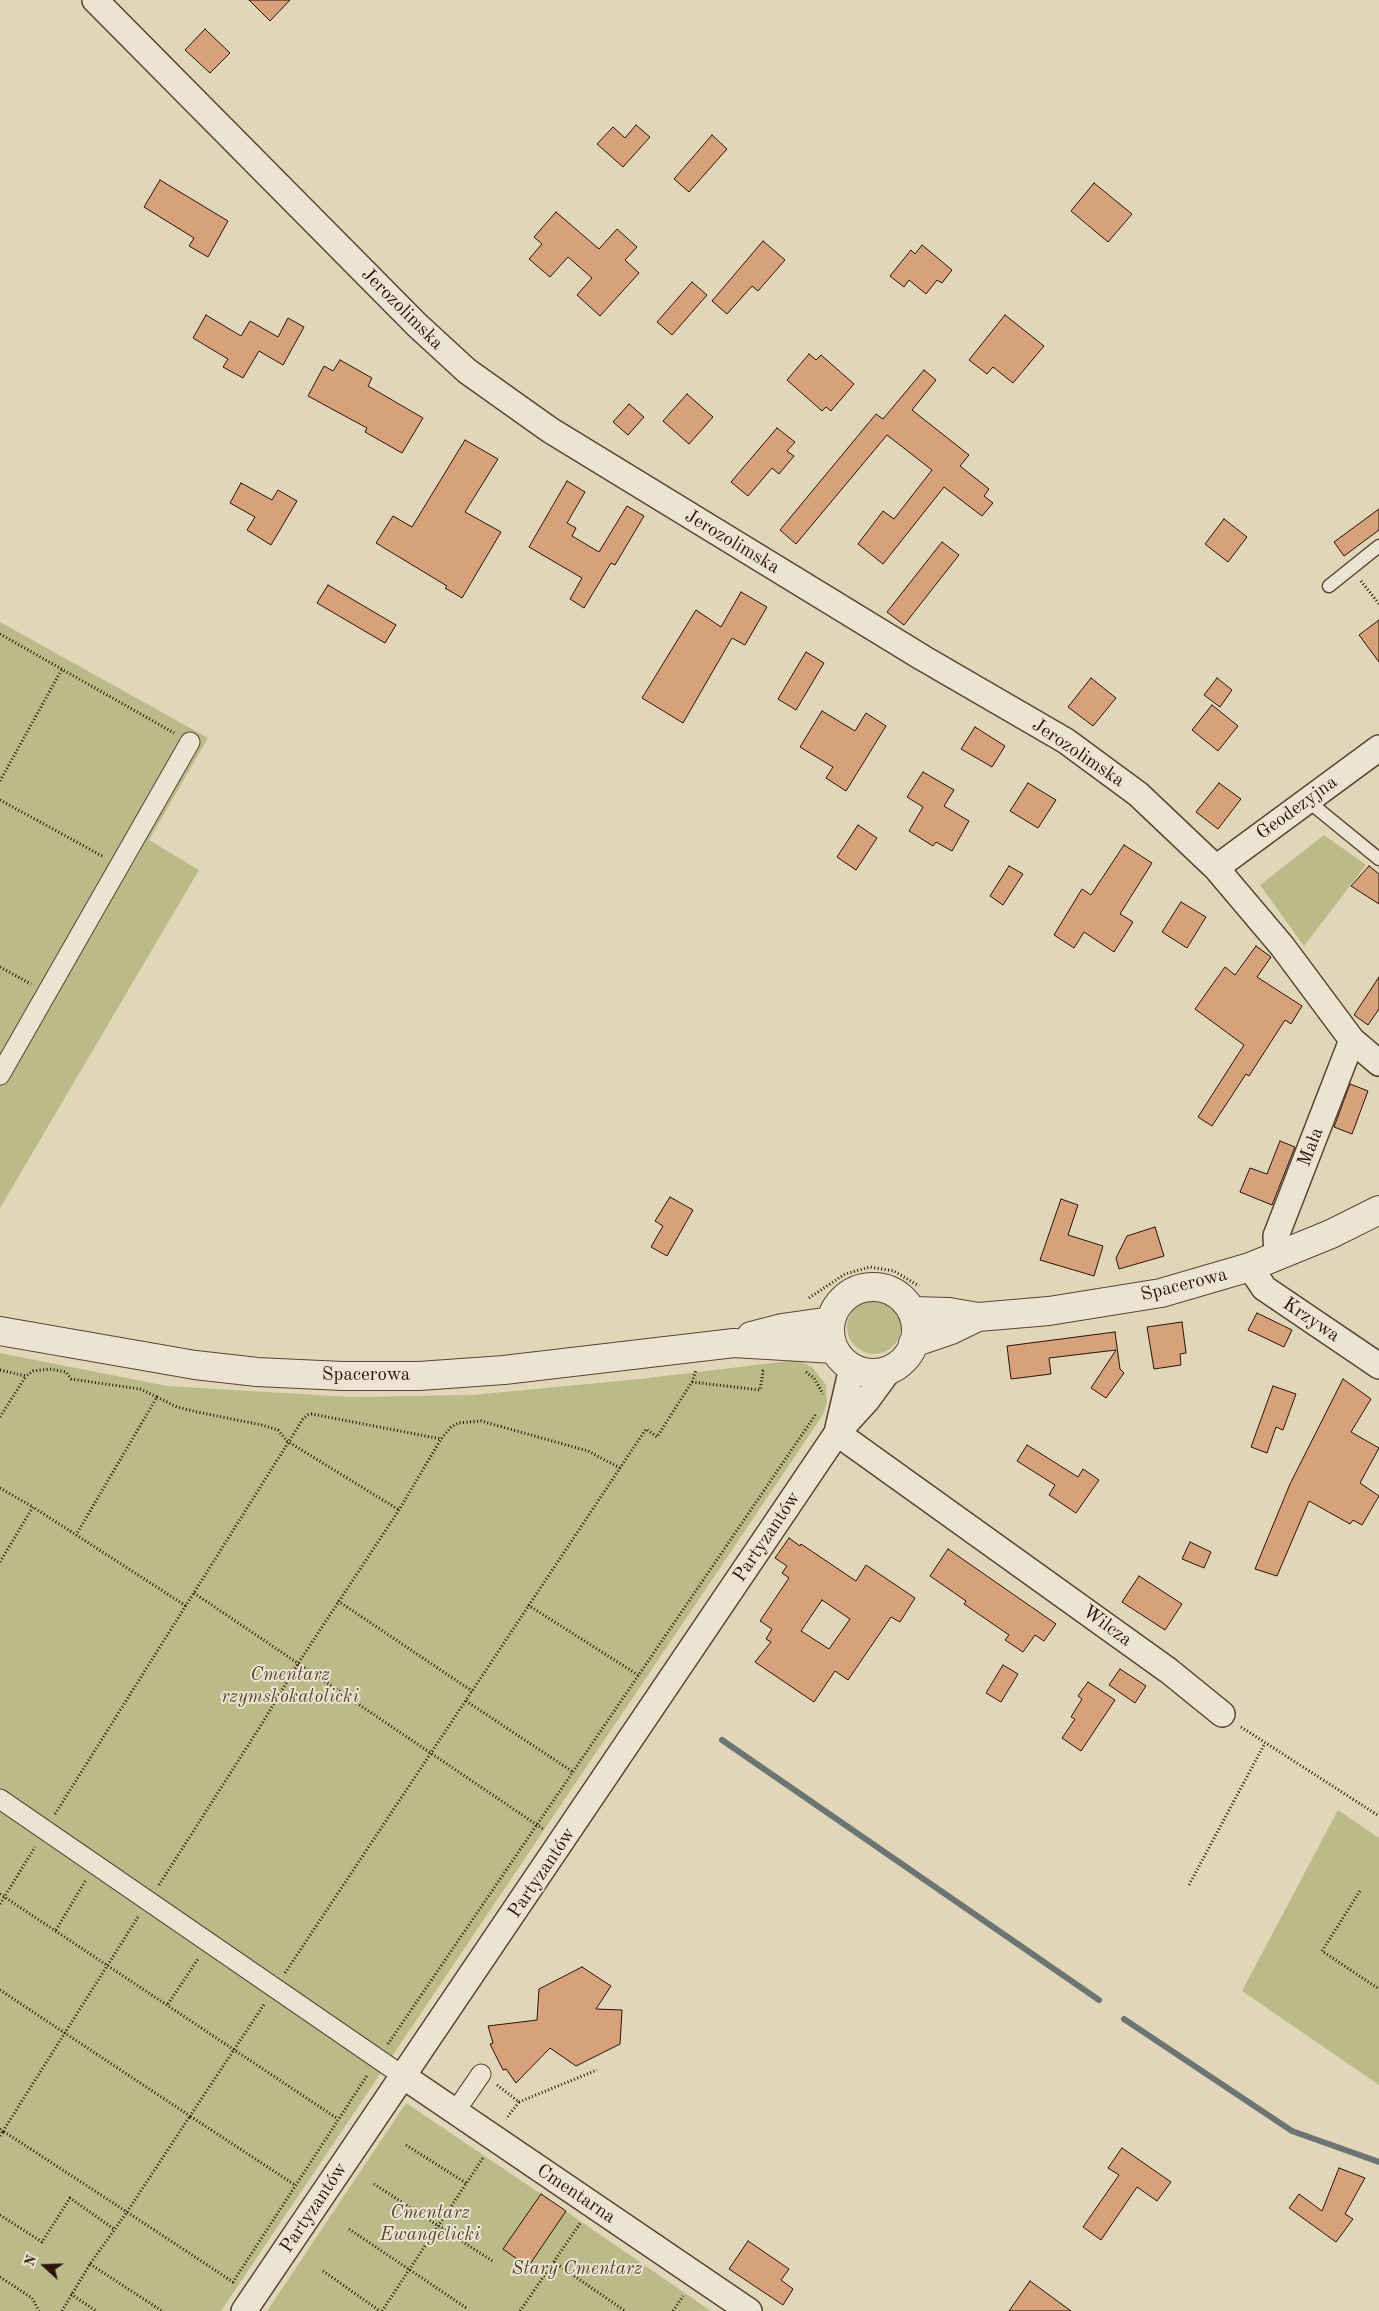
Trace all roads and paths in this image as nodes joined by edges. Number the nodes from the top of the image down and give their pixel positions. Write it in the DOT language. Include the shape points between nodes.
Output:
graph roads {
  1 [pos="95,0"];
  2 [pos="1379,546"];
  3 [pos="1350,569"];
  4 [pos="1329,586"];
  5 [pos="1379,604"];
  6 [pos="0,634"];
  7 [pos="62,669"];
  8 [pos="190,742"];
  9 [pos="1379,748"];
  10 [pos="0,781"];
  11 [pos="0,800"];
  12 [pos="1308,801"];
  13 [pos="1379,859"];
  14 [pos="119,866"];
  15 [pos="1216,868"];
  16 [pos="0,967"];
  17 [pos="47,993"];
  18 [pos="1352,1040"];
  19 [pos="1379,1063"];
  20 [pos="0,1075"];
  21 [pos="1379,1210"];
  22 [pos="1277,1256"];
  23 [pos="1250,1267"];
  24 [pos="917,1300"];
  25 [pos="805,1301"];
  26 [pos="978,1317"];
  27 [pos="831,1321"];
  28 [pos="0,1331"];
  29 [pos="734,1343"];
  30 [pos="914,1343"];
  31 [pos="843,1358"];
  32 [pos="1379,1366"];
  33 [pos="772,1369"];
  34 [pos="801,1369"];
  35 [pos="0,1370"];
  36 [pos="889,1370"];
  37 [pos="696,1373"];
  38 [pos="26,1376"];
  39 [pos="692,1382"];
  40 [pos="157,1397"];
  41 [pos="822,1403"];
  42 [pos="818,1410"];
  43 [pos="0,1417"];
  44 [pos="837,1433"];
  45 [pos="441,1439"];
  46 [pos="287,1441"];
  47 [pos="620,1468"];
  48 [pos="0,1488"];
  49 [pos="33,1507"];
  50 [pos="399,1510"];
  51 [pos="76,1535"];
  52 [pos="0,1562"];
  53 [pos="194,1593"];
  54 [pos="338,1601"];
  55 [pos="528,1605"];
  56 [pos="186,1606"];
  57 [pos="299,1662"];
  58 [pos="638,1675"];
  59 [pos="472,1691"];
  60 [pos="466,1701"];
  61 [pos="1222,1714"];
  62 [pos="1265,1743"];
  63 [pos="431,1753"];
  64 [pos="573,1772"];
  65 [pos="0,1799"];
  66 [pos="1379,1816"];
  67 [pos="537,1825"];
  68 [pos="45,1830"];
  69 [pos="96,1864"];
  70 [pos="1190,1885"];
  71 [pos="1360,1891"];
  72 [pos="0,1894"];
  73 [pos="4,1897"];
  74 [pos="149,1901"];
  75 [pos="0,1904"];
  76 [pos="56,1930"];
  77 [pos="209,1942"];
  78 [pos="108,1965"];
  79 [pos="276,1987"];
  80 [pos="0,1990"];
  81 [pos="1379,1990"];
  82 [pos="168,2004"];
  83 [pos="65,2034"];
  84 [pos="235,2048"];
  85 [pos="378,2058"];
  86 [pos="597,2070"];
  87 [pos="403,2076"];
  88 [pos="486,2077"];
  89 [pos="519,2102"];
  90 [pos="455,2112"];
  91 [pos="190,2116"];
  92 [pos="338,2118"];
  93 [pos="502,2126"];
  94 [pos="2,2130"];
  95 [pos="0,2136"];
  96 [pos="406,2145"];
  97 [pos="488,2151"];
  98 [pos="466,2183"];
  99 [pos="374,2184"];
  100 [pos="295,2185"];
  101 [pos="127,2212"];
  102 [pos="0,2215"];
  103 [pos="584,2218"];
  104 [pos="438,2226"];
  105 [pos="114,2229"];
  106 [pos="349,2229"];
  107 [pos="494,2262"];
  108 [pos="554,2262"];
  109 [pos="90,2264"];
  110 [pos="409,2269"];
  111 [pos="323,2271"];
  112 [pos="0,2277"];
  113 [pos="71,2294"];
  114 [pos="683,2296"];
  115 [pos="468,2309"];
  116 [pos="39,2311"];
  117 [pos="62,2311"];
  118 [pos="96,2311"];
  119 [pos="162,2311"];
  120 [pos="244,2311"];
  121 [pos="381,2311"];
  122 [pos="520,2311"];
  123 [pos="625,2311"];
  124 [pos="673,2311"];
  125 [pos="749,2311"];
  1 -- 15 [label="street, Jerozolimska" via="466,371 583,451 1066,741 1138,794"];
  2 -- 3 [label="lane"];
  3 -- 4 [label="lane"];
  3 -- 5 [label="path"];
  6 -- 7 [label="path"];
  7 -- 8 [label="path"];
  7 -- 10 [label="path"];
  8 -- 14 [label="street"];
  9 -- 12 [label="street, Geodezyjna"];
  11 -- 14 [label="path"];
  12 -- 13 [label="lane"];
  12 -- 15 [label="street, Geodezyjna"];
  14 -- 17 [label="street"];
  15 -- 18 [label="street, Jerozolimska" via="1282,946"];
  16 -- 17 [label="path"];
  17 -- 20 [label="street"];
  18 -- 19 [label="street, Jerozolimska"];
  18 -- 22 [label="street, Mała" via="1278,1233"];
  21 -- 22 [label="street, Spacerowa"];
  22 -- 23 [label="street, Spacerowa"];
  23 -- 26 [label="street, Spacerowa" via="1161,1293 1049,1311"];
  23 -- 32 [label="street, Krzywa" via="1264,1288"];
  24 -- 25 [label="path" via="894,1271 870,1267 845,1274"];
  24 -- 26 [label="street, Spacerowa" via="949,1312"];
  24 -- 27 [label="street" via="904,1300 881,1287 855,1290 835,1308"];
  24 -- 30 [label="street"];
  26 -- 30 [label="street, Spacerowa"];
  27 -- 29 [label="street, Spacerowa" via="782,1328"];
  27 -- 31 [label="street" via="830,1330"];
  28 -- 29 [label="street, Spacerowa" via="240,1370 359,1376 504,1370"];
  29 -- 31 [label="street, Spacerowa"];
  30 -- 36 [label="street" via="900,1363"];
  31 -- 36 [label="street" via="870,1373"];
  31 -- 44 [label="street, Partyzantów"];
  33 -- 39 [label="path" via="763,1371 760,1390"];
  34 -- 41 [label="path" via="819,1385"];
  35 -- 38 [label="path"];
  36 -- 44 [label="street, Partyzantów"];
  37 -- 39 [label="path"];
  38 -- 40 [label="path" via="33,1371 50,1369 66,1372 71,1379 140,1389"];
  38 -- 43 [label="path"];
  39 -- 47 [label="path" via="657,1436 646,1429"];
  40 -- 46 [label="path" via="177,1407 278,1430"];
  40 -- 51 [label="path"];
  42 -- 58 [label="path"];
  44 -- 61 [label="street, Wilcza" via="1169,1671"];
  44 -- 87 [label="street, Partyzantów"];
  45 -- 46 [label="path" via="308,1414"];
  45 -- 47 [label="path" via="458,1423 481,1421 588,1451"];
  45 -- 50 [label="path"];
  46 -- 50 [label="path"];
  46 -- 53 [label="path"];
  47 -- 55 [label="path"];
  48 -- 49 [label="path"];
  49 -- 51 [label="path"];
  49 -- 52 [label="path"];
  50 -- 54 [label="path"];
  51 -- 56 [label="path"];
  53 -- 56 [label="path"];
  53 -- 57 [label="path"];
  54 -- 57 [label="path"];
  54 -- 59 [label="path"];
  55 -- 58 [label="path"];
  55 -- 59 [label="path"];
  56 -- 68 [label="path"];
  57 -- 63 [label="path"];
  57 -- 74 [label="path"];
  58 -- 64 [label="path"];
  59 -- 60 [label="path"];
  60 -- 63 [label="path"];
  60 -- 64 [label="path"];
  61 -- 62 [label="path"];
  62 -- 66 [label="path"];
  62 -- 70 [label="path"];
  63 -- 67 [label="path"];
  63 -- 79 [label="path"];
  64 -- 67 [label="path"];
  65 -- 68 [label="street"];
  67 -- 85 [label="path"];
  68 -- 69 [label="street"];
  68 -- 73 [label="path"];
  69 -- 74 [label="street"];
  69 -- 76 [label="path"];
  71 -- 81 [label="path" via="1322,1951"];
  72 -- 73 [label="path"];
  73 -- 75 [label="path"];
  73 -- 76 [label="path"];
  74 -- 77 [label="street"];
  74 -- 78 [label="path"];
  76 -- 78 [label="path"];
  77 -- 79 [label="street"];
  77 -- 82 [label="path"];
  78 -- 82 [label="path"];
  78 -- 83 [label="path"];
  79 -- 84 [label="path"];
  79 -- 85 [label="street"];
  80 -- 83 [label="path"];
  82 -- 84 [label="path"];
  83 -- 91 [label="path"];
  83 -- 94 [label="path"];
  84 -- 91 [label="path"];
  84 -- 92 [label="path"];
  85 -- 87 [label="street"];
  85 -- 92 [label="path"];
  86 -- 89 [label="path"];
  87 -- 90 [label="street, Cmentarna"];
  87 -- 120 [label="street, Partyzantów"];
  88 -- 89 [label="path"];
  88 -- 90 [label="street"];
  89 -- 93 [label="path"];
  90 -- 125 [label="street, Cmentarna"];
  91 -- 100 [label="path"];
  91 -- 101 [label="path"];
  92 -- 100 [label="path"];
  94 -- 95 [label="path"];
  94 -- 101 [label="path"];
  96 -- 98 [label="path"];
  97 -- 98 [label="path"];
  98 -- 104 [label="path"];
  99 -- 104 [label="path"];
  100 -- 101 [label="path" via="234,2282"];
  101 -- 105 [label="path"];
  102 -- 105 [label="path" via="42,2242 70,2198"];
  103 -- 108 [label="path"];
  104 -- 107 [label="path"];
  104 -- 110 [label="path"];
  105 -- 109 [label="path"];
  106 -- 110 [label="path"];
  108 -- 122 [label="path"];
  108 -- 123 [label="path"];
  109 -- 113 [label="path"];
  109 -- 119 [label="path"];
  110 -- 115 [label="path"];
  110 -- 121 [label="path"];
  111 -- 121 [label="path"];
  112 -- 116 [label="path" via="32,2298"];
  113 -- 117 [label="path"];
  113 -- 118 [label="path"];
  114 -- 124 [label="path"];
}
